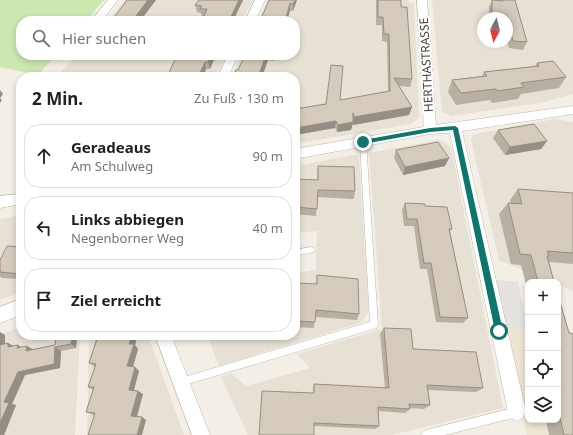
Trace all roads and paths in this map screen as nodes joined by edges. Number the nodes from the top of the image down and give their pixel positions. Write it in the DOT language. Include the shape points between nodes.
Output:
graph roads {
  1 [pos="113,0"];
  2 [pos="260,0"];
  3 [pos="422,0"];
  4 [pos="100,16"];
  5 [pos="252,16"];
  6 [pos="230,60"];
  7 [pos="224,72"];
  8 [pos="573,110"];
  9 [pos="455,128"];
  10 [pos="430,130"];
  11 [pos="363,142"];
  12 [pos="300,153"];
  13 [pos="16,200"];
  14 [pos="0,202"];
  15 [pos="311,250"];
  16 [pos="300,252"];
  17 [pos="16,309"];
  18 [pos="0,315"];
  19 [pos="165,340"];
  20 [pos="181,382"];
  21 [pos="517,412"];
  22 [pos="201,435"];
  23 [pos="426,435"];
  1 -- 4 [label="street"];
  2 -- 5 [label="street"];
  3 -- 10 [label="street, HERTHASTRASSE"];
  6 -- 7 [label="street"];
  8 -- 9 [label="street"];
  9 -- 10 [label="street"];
  9 -- 21 [label="street"];
  10 -- 11 [label="street"];
  11 -- 12 [label="street"];
  11 -- 20 [label="lane" via="374,325"];
  13 -- 14 [label="street"];
  15 -- 16 [label="lane"];
  17 -- 18 [label="street"];
  19 -- 20 [label="street"];
  20 -- 22 [label="street"];
  21 -- 23 [label="lane"];
}
